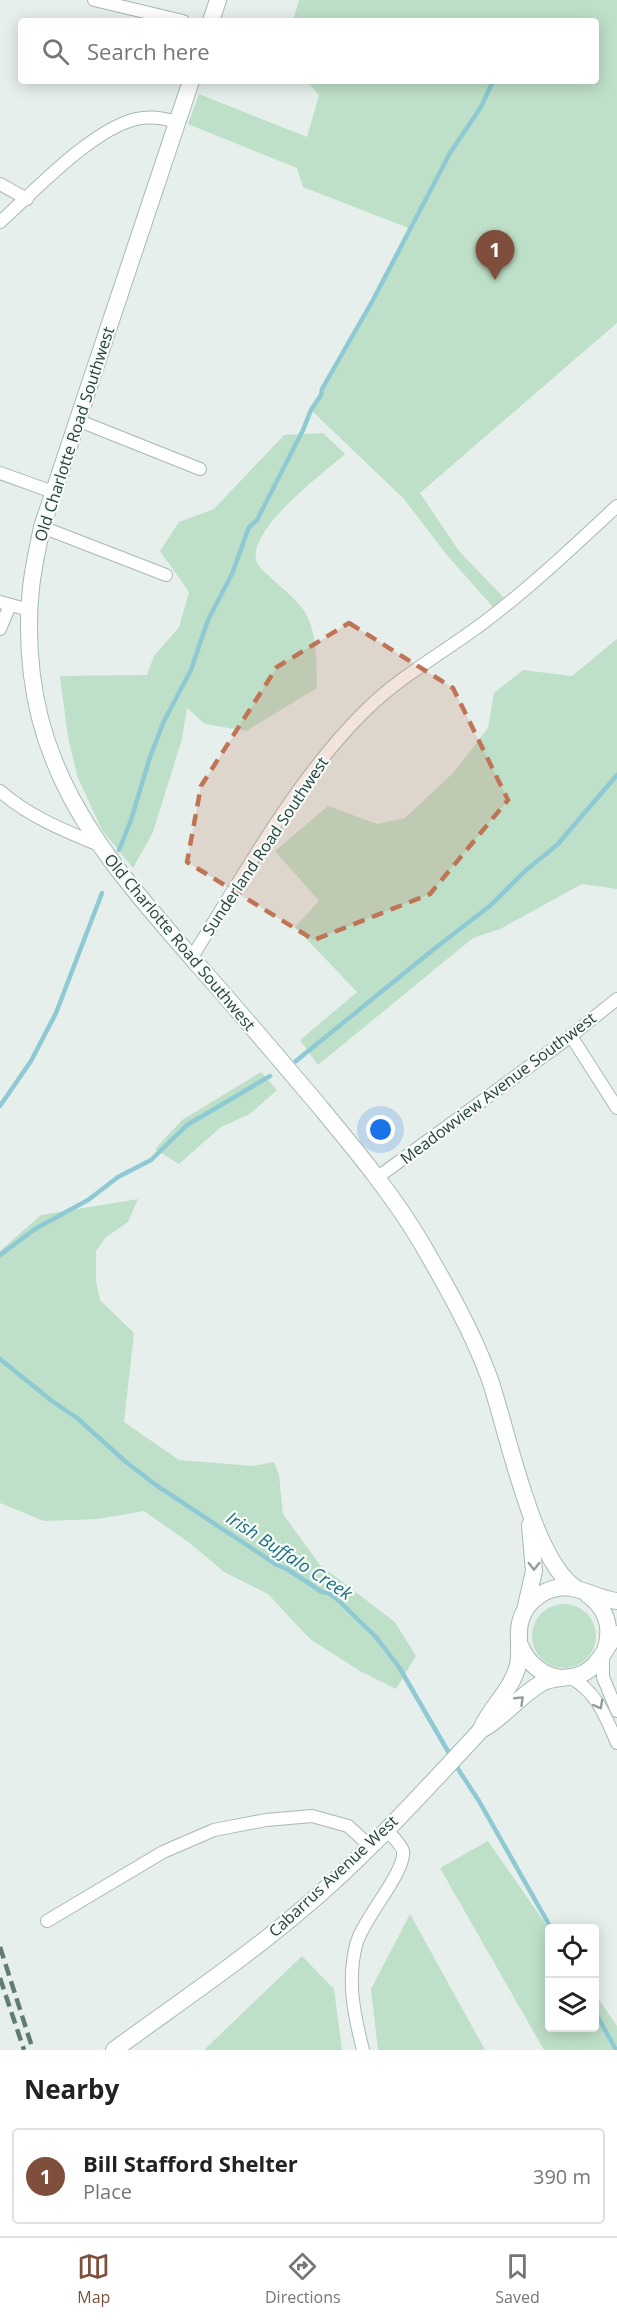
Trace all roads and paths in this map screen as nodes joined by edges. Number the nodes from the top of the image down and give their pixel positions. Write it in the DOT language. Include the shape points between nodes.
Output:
graph roads {
  1 [pos="94,0"];
  2 [pos="218,0"];
  3 [pos="170,18"];
  4 [pos="212,18"];
  5 [pos="189,84"];
  6 [pos="177,122"];
  7 [pos="0,184"];
  8 [pos="27,199"];
  9 [pos="0,222"];
  10 [pos="76,420"];
  11 [pos="200,469"];
  12 [pos="0,473"];
  13 [pos="53,492"];
  14 [pos="617,506"];
  15 [pos="42,527"];
  16 [pos="166,575"];
  17 [pos="5,604"];
  18 [pos="29,610"];
  19 [pos="0,629"];
  20 [pos="0,791"];
  21 [pos="99,845"];
  22 [pos="192,957"];
  23 [pos="617,999"];
  24 [pos="571,1035"];
  25 [pos="617,1108"];
  26 [pos="378,1177"];
  27 [pos="529,1512"];
  28 [pos="582,1592"];
  29 [pos="617,1601"];
  30 [pos="521,1617"];
  31 [pos="617,1634"];
  32 [pos="520,1645"];
  33 [pos="605,1651"];
  34 [pos="566,1678"];
  35 [pos="617,1711"];
  36 [pos="481,1730"];
  37 [pos="617,1743"];
  38 [pos="386,1829"];
  39 [pos="370,1846"];
  40 [pos="47,1921"];
  41 [pos="114,2050"];
  42 [pos="363,2050"];
  1 -- 3 [label="street"];
  2 -- 4 [label="street"];
  5 -- 6 [label="street, Old Charlotte Road Southwest"];
  6 -- 8 [label="street" via="151,117 116,127 76,154"];
  6 -- 10 [label="street, Old Charlotte Road Southwest"];
  7 -- 8 [label="street"];
  8 -- 9 [label="street"];
  10 -- 11 [label="street"];
  10 -- 13 [label="street, Old Charlotte Road Southwest"];
  12 -- 13 [label="street"];
  13 -- 15 [label="street, Old Charlotte Road Southwest"];
  14 -- 22 [label="street, Sunderland Road Southwest" via="488,619 367,709 327,752 285,811"];
  15 -- 16 [label="street"];
  15 -- 18 [label="street, Old Charlotte Road Southwest"];
  17 -- 18 [label="street"];
  17 -- 19 [label="street"];
  18 -- 21 [label="street, Old Charlotte Road Southwest" via="34,687 45,734 65,786"];
  20 -- 21 [label="street" via="13,803 60,829"];
  21 -- 22 [label="street, Old Charlotte Road Southwest"];
  22 -- 26 [label="street, Old Charlotte Road Southwest"];
  23 -- 24 [label="street, Meadowview Avenue Southwest"];
  24 -- 25 [label="street"];
  24 -- 26 [label="street, Meadowview Avenue Southwest"];
  26 -- 27 [label="street, Old Charlotte Road Southwest" via="453,1297 488,1375"];
  27 -- 28 [label="street, Old Charlotte Road Southwest" via="559,1571"];
  27 -- 30 [label="street, Old Charlotte Road Southwest, one-way" via="534,1576"];
  28 -- 29 [label="street"];
  28 -- 30 [label="street" via="560,1588 542,1593"];
  28 -- 33 [label="street" via="596,1601 606,1617 609,1629"];
  30 -- 32 [label="street, Cabarrus Avenue West"];
  31 -- 33 [label="street, Cabarrus Avenue West"];
  32 -- 34 [label="street" via="536,1668"];
  32 -- 36 [label="street, Cabarrus Avenue West" via="512,1680"];
  33 -- 34 [label="street, Cabarrus Avenue West" via="588,1671"];
  33 -- 35 [label="street" via="603,1677"];
  36 -- 34 [label="street, Cabarrus Avenue West, one-way" via="540,1684"];
  34 -- 37 [label="street, one-way" via="583,1684 591,1693"];
  36 -- 38 [label="street, Cabarrus Avenue West"];
  38 -- 39 [label="street, Cabarrus Avenue West"];
  38 -- 42 [label="street" via="402,1848 401,1865 360,1932 352,1968 352,2005"];
  39 -- 40 [label="street" via="348,1827 322,1817 266,1820 214,1830 163,1852"];
  39 -- 41 [label="street, Cabarrus Avenue West" via="302,1910"];
}
